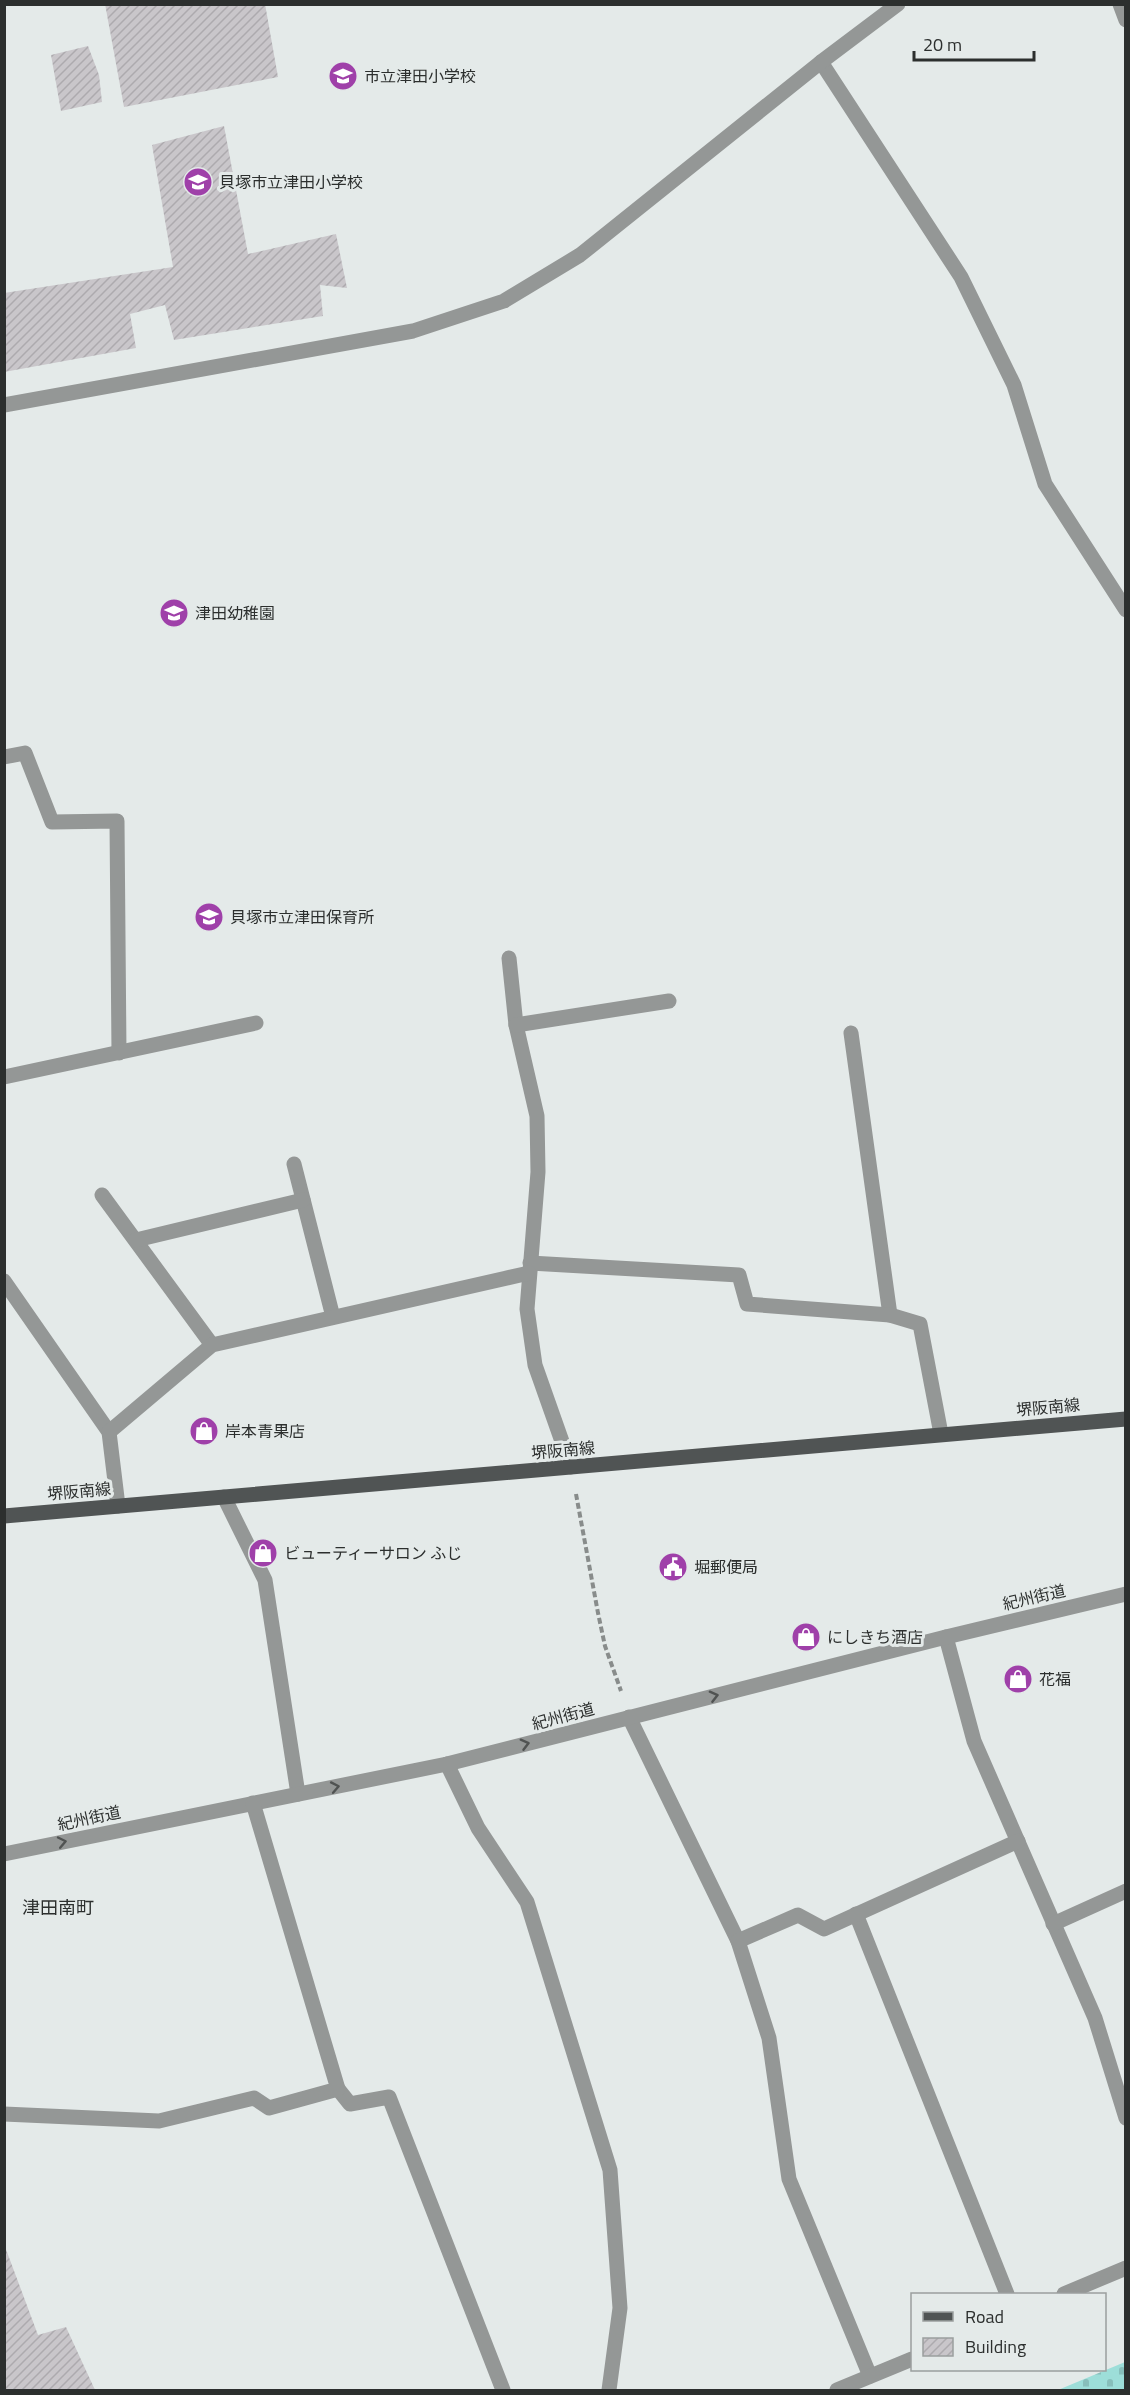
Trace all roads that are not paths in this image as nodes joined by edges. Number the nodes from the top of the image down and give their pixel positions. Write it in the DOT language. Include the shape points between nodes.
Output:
graph roads {
  1 [pos="898,4"];
  2 [pos="1120,4"];
  3 [pos="1125,20"];
  4 [pos="821,62"];
  5 [pos="4,405"];
  6 [pos="1125,610"];
  7 [pos="4,757"];
  8 [pos="509,958"];
  9 [pos="669,1001"];
  10 [pos="256,1023"];
  11 [pos="516,1025"];
  12 [pos="852,1034"];
  13 [pos="119,1053"];
  14 [pos="4,1077"];
  15 [pos="294,1164"];
  16 [pos="102,1195"];
  17 [pos="303,1200"];
  18 [pos="136,1240"];
  19 [pos="530,1268"];
  20 [pos="4,1281"];
  21 [pos="890,1315"];
  22 [pos="333,1317"];
  23 [pos="213,1345"];
  24 [pos="1125,1419"];
  25 [pos="109,1432"];
  26 [pos="941,1434"];
  27 [pos="571,1467"];
  28 [pos="224,1497"];
  29 [pos="118,1506"];
  30 [pos="4,1516"];
  31 [pos="1125,1594"];
  32 [pos="946,1636"];
  33 [pos="629,1717"];
  34 [pos="447,1764"];
  35 [pos="298,1794"];
  36 [pos="253,1803"];
  37 [pos="1018,1841"];
  38 [pos="4,1854"];
  39 [pos="1125,1891"];
  40 [pos="856,1914"];
  41 [pos="1053,1924"];
  42 [pos="738,1941"];
  43 [pos="338,2089"];
  44 [pos="4,2114"];
  45 [pos="1125,2118"];
  46 [pos="1125,2268"];
  47 [pos="1006,2293"];
  48 [pos="1069,2293"];
  49 [pos="911,2359"];
  50 [pos="870,2376"];
  51 [pos="503,2391"];
  52 [pos="609,2391"];
  53 [pos="837,2391"];
  1 -- 4 [label="street"];
  2 -- 3 [label="street"];
  4 -- 5 [label="street" via="580,255 504,301 413,331"];
  4 -- 6 [label="street" via="961,277 1014,385 1045,484"];
  7 -- 13 [label="street" via="25,753 52,822 117,821"];
  8 -- 11 [label="street"];
  9 -- 11 [label="street"];
  10 -- 13 [label="street"];
  11 -- 19 [label="street" via="537,1116 538,1172"];
  12 -- 21 [label="street"];
  13 -- 14 [label="street"];
  15 -- 17 [label="street"];
  16 -- 18 [label="street"];
  17 -- 18 [label="street"];
  17 -- 22 [label="street"];
  18 -- 23 [label="street"];
  19 -- 21 [label="street" via="739,1275 747,1304"];
  19 -- 22 [label="street"];
  19 -- 27 [label="street" via="527,1309 535,1365"];
  20 -- 25 [label="street"];
  21 -- 26 [label="street" via="920,1324"];
  22 -- 23 [label="street"];
  23 -- 25 [label="street"];
  24 -- 26 [label="main road, 堺阪南線"];
  25 -- 29 [label="street"];
  26 -- 27 [label="main road, 堺阪南線"];
  27 -- 28 [label="main road, 堺阪南線"];
  28 -- 29 [label="main road, 堺阪南線"];
  28 -- 35 [label="street" via="265,1580"];
  29 -- 30 [label="main road, 堺阪南線"];
  31 -- 32 [label="street, 紀州街道"];
  33 -- 32 [label="street, 紀州街道, one-way"];
  32 -- 37 [label="street" via="974,1741"];
  34 -- 33 [label="street, 紀州街道, one-way"];
  33 -- 42 [label="street"];
  35 -- 34 [label="street, 紀州街道, one-way"];
  34 -- 52 [label="street" via="478,1828 527,1902 610,2170 620,2308"];
  35 -- 36 [label="street, 紀州街道"];
  38 -- 36 [label="street, 紀州街道, one-way"];
  36 -- 43 [label="street"];
  37 -- 40 [label="street"];
  37 -- 41 [label="street"];
  39 -- 41 [label="street"];
  40 -- 42 [label="street" via="824,1929 798,1915"];
  40 -- 47 [label="street"];
  41 -- 45 [label="street" via="1095,2018"];
  42 -- 50 [label="street" via="770,2038 789,2179"];
  43 -- 44 [label="street" via="269,2108 254,2098 159,2121"];
  43 -- 51 [label="street" via="350,2104 389,2097"];
  46 -- 48 [label="street"];
  49 -- 50 [label="street"];
  50 -- 53 [label="street"];
}
